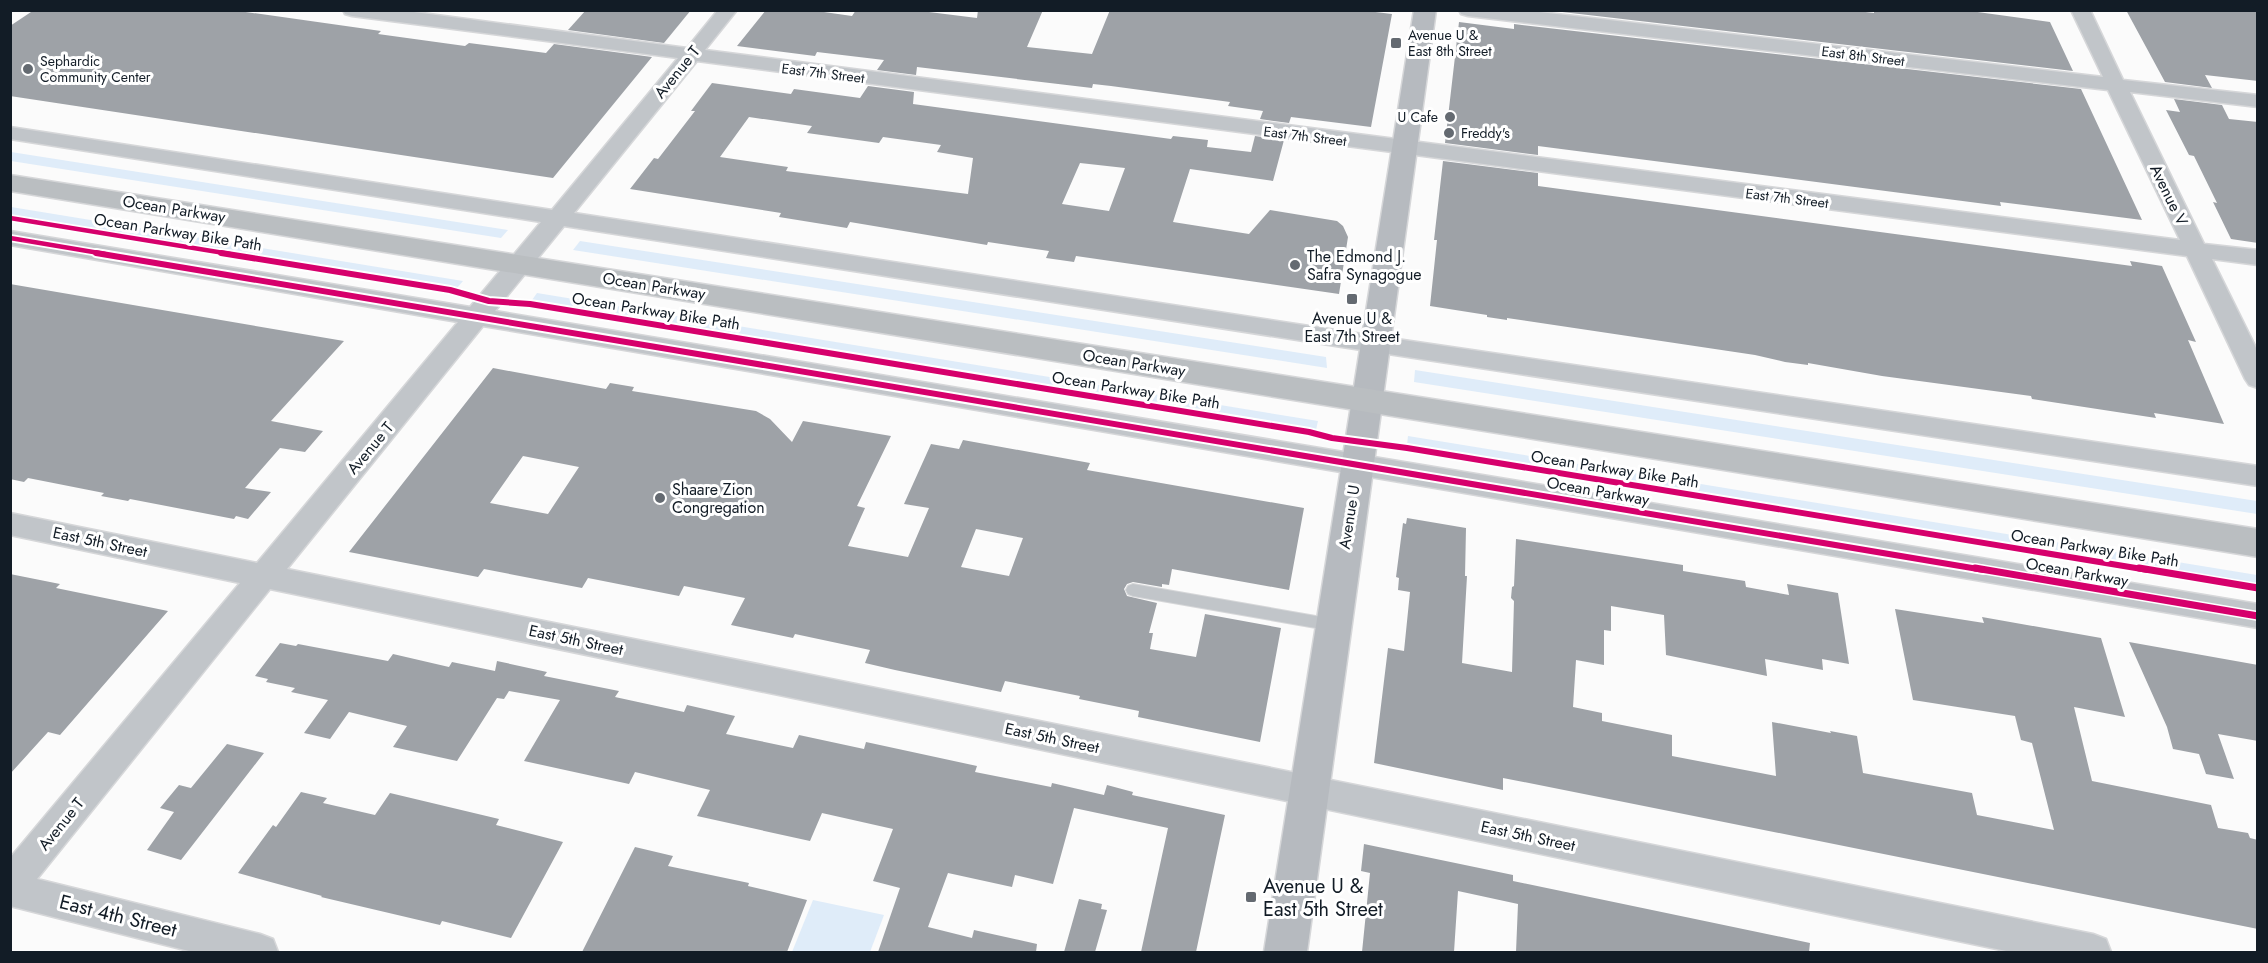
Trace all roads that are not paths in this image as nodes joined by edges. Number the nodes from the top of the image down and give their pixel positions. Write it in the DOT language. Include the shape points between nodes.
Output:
graph roads {
  1 [pos="352,10"];
  2 [pos="728,10"];
  3 [pos="1425,10"];
  4 [pos="1468,10"];
  5 [pos="2080,10"];
  6 [pos="691,56"];
  7 [pos="2115,85"];
  8 [pos="2258,101"];
  9 [pos="10,133"];
  10 [pos="1404,149"];
  11 [pos="10,183"];
  12 [pos="558,217"];
  13 [pos="10,238"];
  14 [pos="2195,250"];
  15 [pos="2258,258"];
  16 [pos="520,265"];
  17 [pos="479,316"];
  18 [pos="1375,344"];
  19 [pos="2258,379"];
  20 [pos="1367,400"];
  21 [pos="1357,465"];
  22 [pos="2258,476"];
  23 [pos="10,524"];
  24 [pos="2258,543"];
  25 [pos="264,575"];
  26 [pos="1133,590"];
  27 [pos="2258,616"];
  28 [pos="1333,625"];
  29 [pos="1309,791"];
  30 [pos="10,887"];
  31 [pos="260,952"];
  32 [pos="1285,952"];
  33 [pos="2094,952"];
  1 -- 6 [label="street, East 7th Street"];
  2 -- 6 [label="street, Avenue T"];
  3 -- 10 [label="main road, Avenue U"];
  4 -- 7 [label="street, East 8th Street"];
  5 -- 7 [label="street, Avenue V"];
  6 -- 10 [label="street, East 7th Street"];
  6 -- 12 [label="street, Avenue T"];
  7 -- 8 [label="street, East 8th Street"];
  7 -- 14 [label="street, Avenue V"];
  9 -- 12 [label="street"];
  10 -- 14 [label="street, East 7th Street"];
  10 -- 18 [label="main road, Avenue U"];
  11 -- 16 [label="main road, Ocean Parkway"];
  12 -- 16 [label="street, Avenue T"];
  12 -- 18 [label="street"];
  13 -- 17 [label="street, Ocean Parkway"];
  14 -- 15 [label="street, East 7th Street"];
  14 -- 19 [label="street, Avenue V"];
  16 -- 17 [label="street, Avenue T"];
  16 -- 20 [label="main road, Ocean Parkway"];
  17 -- 21 [label="street, Ocean Parkway"];
  17 -- 25 [label="street, Avenue T"];
  18 -- 20 [label="main road, Avenue U"];
  18 -- 22 [label="street"];
  20 -- 21 [label="main road, Avenue U"];
  20 -- 24 [label="main road, Ocean Parkway"];
  21 -- 27 [label="street, Ocean Parkway"];
  21 -- 28 [label="main road, Avenue U"];
  23 -- 25 [label="street, East 5th Street"];
  25 -- 29 [label="street, East 5th Street"];
  25 -- 30 [label="street, Avenue T"];
  26 -- 28 [label="lane"];
  28 -- 29 [label="main road, Avenue U"];
  29 -- 32 [label="main road, Avenue U"];
  29 -- 33 [label="street, East 5th Street"];
  30 -- 31 [label="street, East 4th Street"];
}
